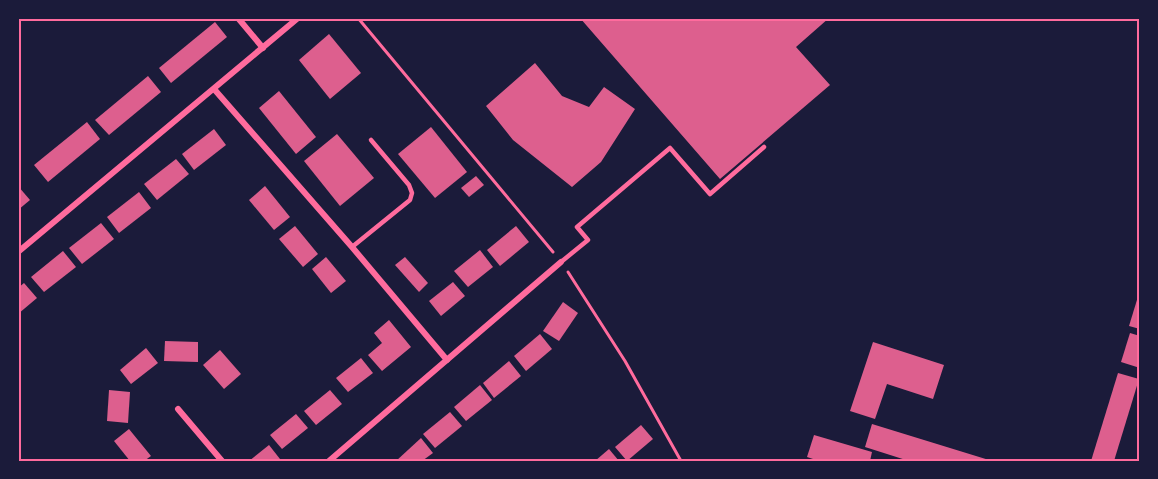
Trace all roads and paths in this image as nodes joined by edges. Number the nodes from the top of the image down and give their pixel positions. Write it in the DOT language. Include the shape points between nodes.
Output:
graph roads {
  1 [pos="238,18"];
  2 [pos="298,18"];
  3 [pos="358,18"];
  4 [pos="263,48"];
  5 [pos="214,89"];
  6 [pos="371,140"];
  7 [pos="764,147"];
  8 [pos="352,247"];
  9 [pos="18,252"];
  10 [pos="561,262"];
  11 [pos="447,360"];
  12 [pos="178,410"];
  13 [pos="222,461"];
  14 [pos="329,461"];
  15 [pos="680,461"];
  1 -- 4 [label="street"];
  2 -- 4 [label="street"];
  3 -- 10 [label="path"];
  4 -- 5 [label="street"];
  5 -- 8 [label="street"];
  5 -- 9 [label="street"];
  6 -- 8 [label="lane" via="412,193 410,200"];
  7 -- 10 [label="lane" via="710,194 670,148 578,227 588,240"];
  8 -- 11 [label="street"];
  10 -- 11 [label="street"];
  10 -- 15 [label="path" via="625,361"];
  11 -- 14 [label="street"];
  12 -- 13 [label="street"];
}
